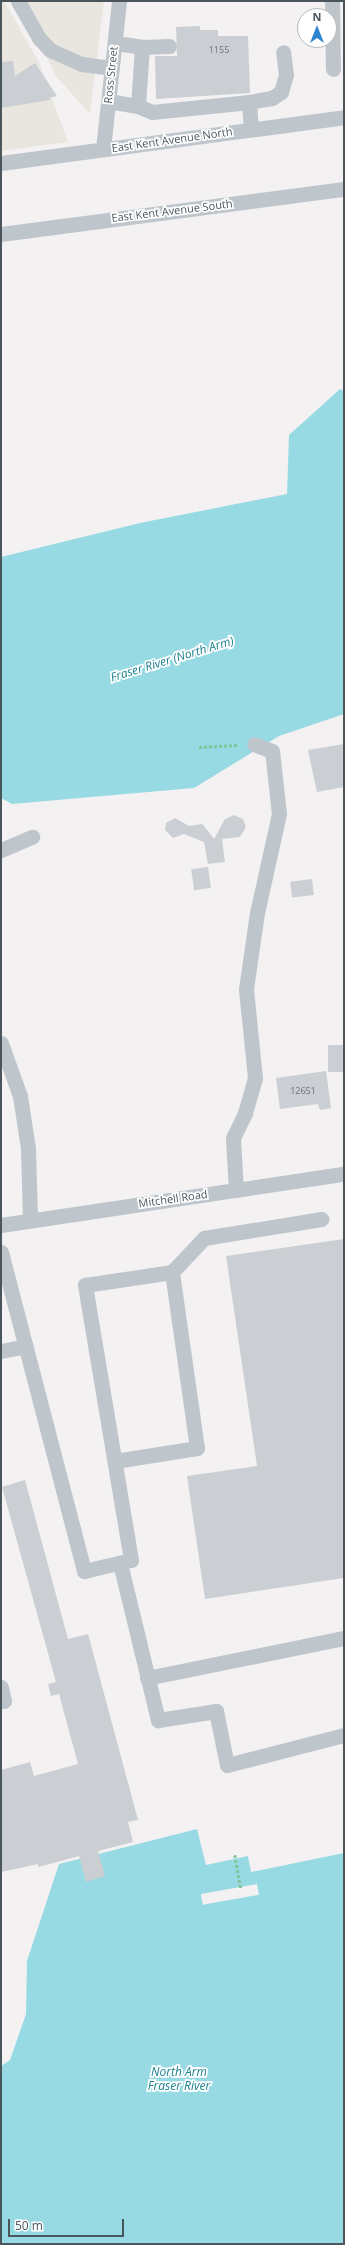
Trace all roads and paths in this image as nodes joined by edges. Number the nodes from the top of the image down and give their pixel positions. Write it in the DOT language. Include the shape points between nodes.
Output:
graph roads {
  1 [pos="18,1"];
  2 [pos="119,1"];
  3 [pos="332,1"];
  4 [pos="115,43"];
  5 [pos="169,46"];
  6 [pos="142,47"];
  7 [pos="283,52"];
  8 [pos="112,68"];
  9 [pos="333,69"];
  10 [pos="109,101"];
  11 [pos="249,102"];
  12 [pos="138,106"];
  13 [pos="344,117"];
  14 [pos="252,129"];
  15 [pos="103,149"];
  16 [pos="1,163"];
  17 [pos="344,189"];
  18 [pos="1,234"];
  19 [pos="254,744"];
  20 [pos="200,747"];
  21 [pos="32,837"];
  22 [pos="1,850"];
  23 [pos="1,1043"];
  24 [pos="344,1174"];
  25 [pos="236,1190"];
  26 [pos="321,1219"];
  27 [pos="30,1220"];
  28 [pos="1,1225"];
  29 [pos="1,1252"];
  30 [pos="172,1272"];
  31 [pos="26,1346"];
  32 [pos="1,1351"];
  33 [pos="115,1461"];
  34 [pos="120,1563"];
  35 [pos="344,1638"];
  36 [pos="147,1678"];
  37 [pos="1,1687"];
  38 [pos="1,1701"];
  39 [pos="344,1735"];
  40 [pos="235,1856"];
  41 [pos="241,1888"];
  1 -- 8 [label="street" via="39,38 50,50 82,64"];
  2 -- 4 [label="street, Ross Street"];
  3 -- 9 [label="street"];
  4 -- 6 [label="street"];
  4 -- 8 [label="street, Ross Street"];
  5 -- 6 [label="street"];
  6 -- 12 [label="street"];
  7 -- 11 [label="street" via="286,75 281,92 272,98"];
  8 -- 10 [label="street, Ross Street"];
  10 -- 12 [label="street"];
  10 -- 15 [label="street, Ross Street"];
  11 -- 12 [label="street" via="152,112"];
  11 -- 14 [label="street"];
  13 -- 14 [label="street, East Kent Avenue North"];
  14 -- 15 [label="street, East Kent Avenue North"];
  15 -- 16 [label="street, East Kent Avenue North"];
  17 -- 18 [label="street, East Kent Avenue South"];
  19 -- 20 [label="path"];
  19 -- 25 [label="street" via="272,751 279,814 257,913 246,989 254,1078 245,1113 233,1138"];
  21 -- 22 [label="street"];
  23 -- 27 [label="street" via="20,1096 28,1148"];
  24 -- 25 [label="street, Mitchell Road"];
  25 -- 27 [label="street, Mitchell Road"];
  26 -- 30 [label="street" via="204,1238"];
  27 -- 28 [label="street, Mitchell Road"];
  29 -- 31 [label="street"];
  30 -- 33 [label="street" via="197,1448"];
  30 -- 33 [label="street" via="85,1284"];
  31 -- 32 [label="street"];
  31 -- 34 [label="street" via="84,1571"];
  33 -- 34 [label="street" via="131,1560"];
  34 -- 36 [label="street"];
  35 -- 36 [label="street"];
  36 -- 39 [label="street" via="158,1720 216,1711 227,1765"];
  37 -- 38 [label="street" via="4,1701"];
  40 -- 41 [label="path"];
}
